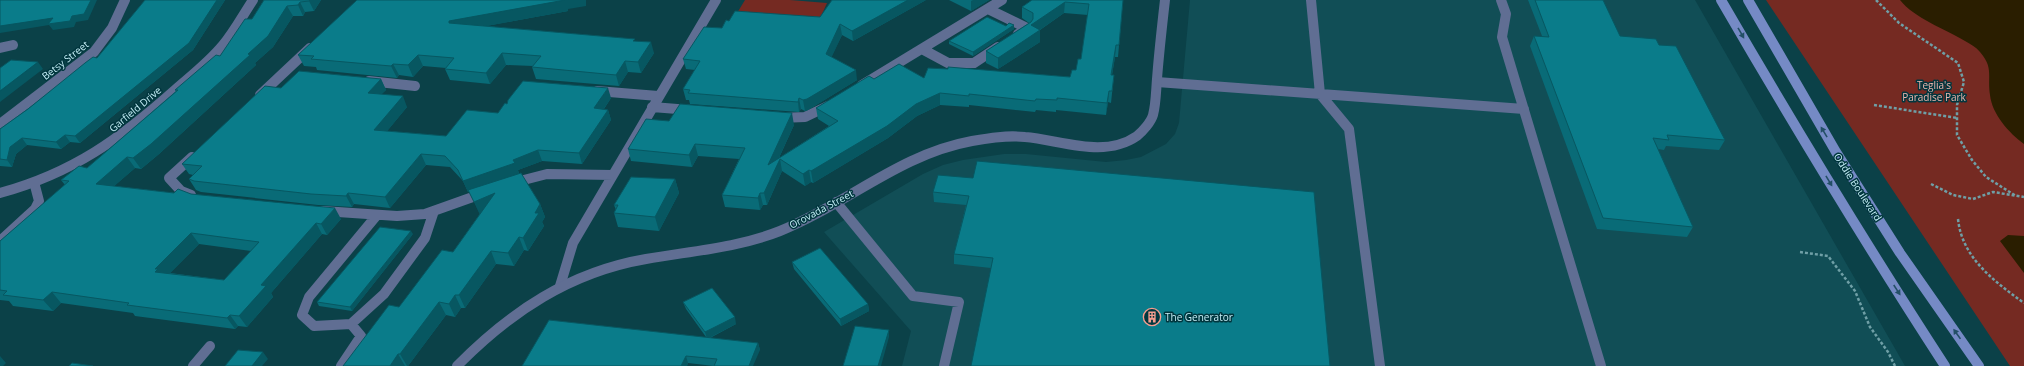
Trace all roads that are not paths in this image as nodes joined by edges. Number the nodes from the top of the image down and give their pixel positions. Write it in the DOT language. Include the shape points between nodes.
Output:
graph roads {
  1 [pos="125,0"];
  2 [pos="253,0"];
  3 [pos="716,0"];
  4 [pos="1002,0"];
  5 [pos="1165,0"];
  6 [pos="1310,0"];
  7 [pos="1501,0"];
  8 [pos="1721,0"];
  9 [pos="1748,0"];
  10 [pos="988,9"];
  11 [pos="316,42"];
  12 [pos="13,45"];
  13 [pos="0,48"];
  14 [pos="922,49"];
  15 [pos="283,73"];
  16 [pos="299,75"];
  17 [pos="361,80"];
  18 [pos="1156,82"];
  19 [pos="415,86"];
  20 [pos="857,88"];
  21 [pos="590,90"];
  22 [pos="1320,94"];
  23 [pos="658,96"];
  24 [pos="254,100"];
  25 [pos="837,100"];
  26 [pos="652,107"];
  27 [pos="1524,109"];
  28 [pos="699,111"];
  29 [pos="769,117"];
  30 [pos="0,124"];
  31 [pos="200,150"];
  32 [pos="613,175"];
  33 [pos="34,182"];
  34 [pos="0,192"];
  35 [pos="198,198"];
  36 [pos="836,202"];
  37 [pos="317,211"];
  38 [pos="434,211"];
  39 [pos="378,215"];
  40 [pos="0,241"];
  41 [pos="560,286"];
  42 [pos="351,324"];
  43 [pos="210,346"];
  44 [pos="194,366"];
  45 [pos="341,366"];
  46 [pos="457,366"];
  47 [pos="944,366"];
  48 [pos="1380,366"];
  49 [pos="1601,366"];
  50 [pos="1945,366"];
  51 [pos="1979,366"];
  1 -- 30 [label="street, Betsy Street" via="114,28 94,52"];
  2 -- 33 [label="street, Garfield Drive" via="210,60 126,131 88,157"];
  3 -- 23 [label="street"];
  4 -- 10 [label="street"];
  5 -- 18 [label="street"];
  6 -- 22 [label="street"];
  7 -- 27 [label="street" via="1506,14 1502,37"];
  8 -- 50 [label="main road, one-way" via="1875,258"];
  51 -- 9 [label="main road, Oddie Boulevard, one-way" via="1900,253 1836,152"];
  10 -- 14 [label="street"];
  10 -- 14 [label="street" via="1027,28 974,63 948,63"];
  11 -- 15 [label="street"];
  12 -- 13 [label="street"];
  14 -- 20 [label="street"];
  15 -- 16 [label="street"];
  15 -- 24 [label="street"];
  17 -- 19 [label="street"];
  18 -- 22 [label="street"];
  18 -- 36 [label="street, Orovada Street" via="1153,115 1146,127 1137,137 1119,144 1098,147 1026,137 969,141 915,157"];
  21 -- 23 [label="street"];
  22 -- 27 [label="street"];
  22 -- 48 [label="street" via="1349,130"];
  23 -- 26 [label="street"];
  25 -- 29 [label="street" via="800,120"];
  26 -- 28 [label="street"];
  26 -- 32 [label="street"];
  27 -- 49 [label="street"];
  31 -- 35 [label="street" via="169,178 181,191"];
  32 -- 38 [label="street" via="547,174 497,188"];
  32 -- 41 [label="street" via="573,243"];
  33 -- 34 [label="street, Garfield Drive"];
  33 -- 40 [label="street" via="39,201 35,209"];
  36 -- 41 [label="street, Orovada Street" via="816,215 781,231 746,242 609,267"];
  36 -- 47 [label="street" via="913,296 959,302"];
  37 -- 39 [label="street"];
  38 -- 39 [label="street" via="397,216"];
  38 -- 42 [label="street" via="425,238 384,294"];
  39 -- 42 [label="street" via="309,298 302,315 314,326"];
  41 -- 46 [label="street, Orovada Street" via="510,316 480,340"];
  42 -- 45 [label="street" via="361,336"];
  43 -- 44 [label="street"];
}
